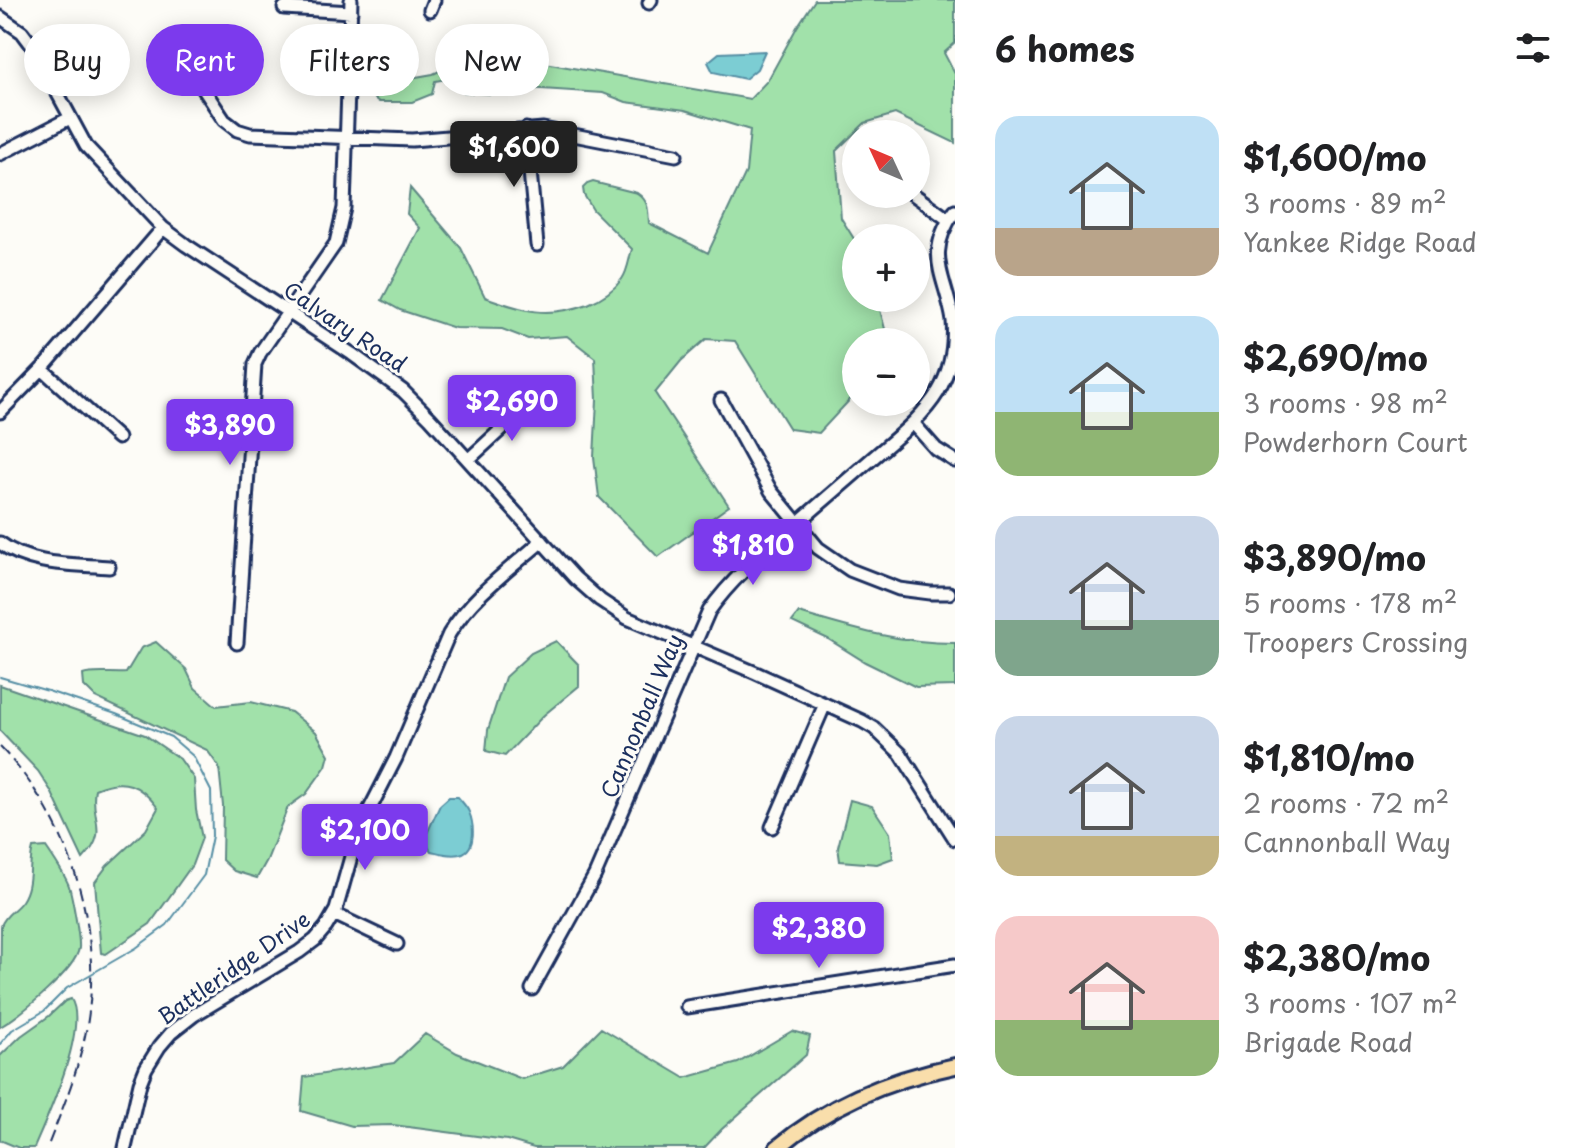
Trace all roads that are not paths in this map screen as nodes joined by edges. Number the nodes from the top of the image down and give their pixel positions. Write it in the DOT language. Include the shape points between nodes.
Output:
graph roads {
  1 [pos="351,6"];
  2 [pos="284,8"];
  3 [pos="0,17"];
  4 [pos="208,96"];
  5 [pos="70,118"];
  6 [pos="526,129"];
  7 [pos="347,138"];
  8 [pos="0,154"];
  9 [pos="676,155"];
  10 [pos="930,204"];
  11 [pos="952,216"];
  12 [pos="163,228"];
  13 [pos="537,245"];
  14 [pos="288,313"];
  15 [pos="954,339"];
  16 [pos="42,369"];
  17 [pos="721,400"];
  18 [pos="532,401"];
  19 [pos="0,412"];
  20 [pos="913,423"];
  21 [pos="118,438"];
  22 [pos="468,460"];
  23 [pos="955,461"];
  24 [pos="797,523"];
  25 [pos="542,541"];
  26 [pos="0,543"];
  27 [pos="109,567"];
  28 [pos="949,593"];
  29 [pos="237,643"];
  30 [pos="694,646"];
  31 [pos="825,704"];
  32 [pos="772,827"];
  33 [pos="955,839"];
  34 [pos="334,914"];
  35 [pos="397,944"];
  36 [pos="955,965"];
  37 [pos="532,989"];
  38 [pos="687,1007"];
  39 [pos="955,1066"];
  40 [pos="125,1148"];
  41 [pos="777,1148"];
  1 -- 2 [label="street"];
  1 -- 7 [label="street"];
  3 -- 5 [label="street, Calvary Road" via="31,44"];
  4 -- 7 [label="street" via="224,120 250,134"];
  5 -- 8 [label="street"];
  5 -- 12 [label="street, Calvary Road" via="86,146"];
  6 -- 7 [label="street" via="437,139"];
  6 -- 9 [label="street" via="568,132"];
  6 -- 13 [label="street"];
  7 -- 14 [label="street" via="344,208 336,243"];
  10 -- 11 [label="street"];
  11 -- 15 [label="street, Cannonball Way" via="938,252"];
  12 -- 14 [label="street, Calvary Road"];
  12 -- 16 [label="street"];
  14 -- 22 [label="street, Calvary Road" via="403,391"];
  14 -- 29 [label="street" via="255,364"];
  15 -- 20 [label="street, Cannonball Way" via="940,387"];
  16 -- 19 [label="street"];
  16 -- 21 [label="street"];
  17 -- 24 [label="street" via="771,491"];
  18 -- 22 [label="street"];
  20 -- 23 [label="street"];
  20 -- 24 [label="street, Cannonball Way"];
  22 -- 25 [label="street, Calvary Road"];
  24 -- 28 [label="street" via="818,548 850,570 899,589"];
  24 -- 30 [label="street, Cannonball Way" via="724,590"];
  25 -- 30 [label="street, Calvary Road" via="612,609"];
  25 -- 34 [label="street, Battleridge Drive" via="458,619 449,634 358,832"];
  26 -- 27 [label="street" via="51,563"];
  30 -- 31 [label="street, Calvary Road"];
  30 -- 37 [label="street, Cannonball Way" via="595,875"];
  31 -- 32 [label="street"];
  31 -- 33 [label="street, Calvary Road" via="887,739"];
  34 -- 35 [label="street"];
  34 -- 40 [label="street, Battleridge Drive" via="307,946 171,1033 140,1083"];
  36 -- 38 [label="street"];
  39 -- 41 [label="main road" via="861,1096"];
}
